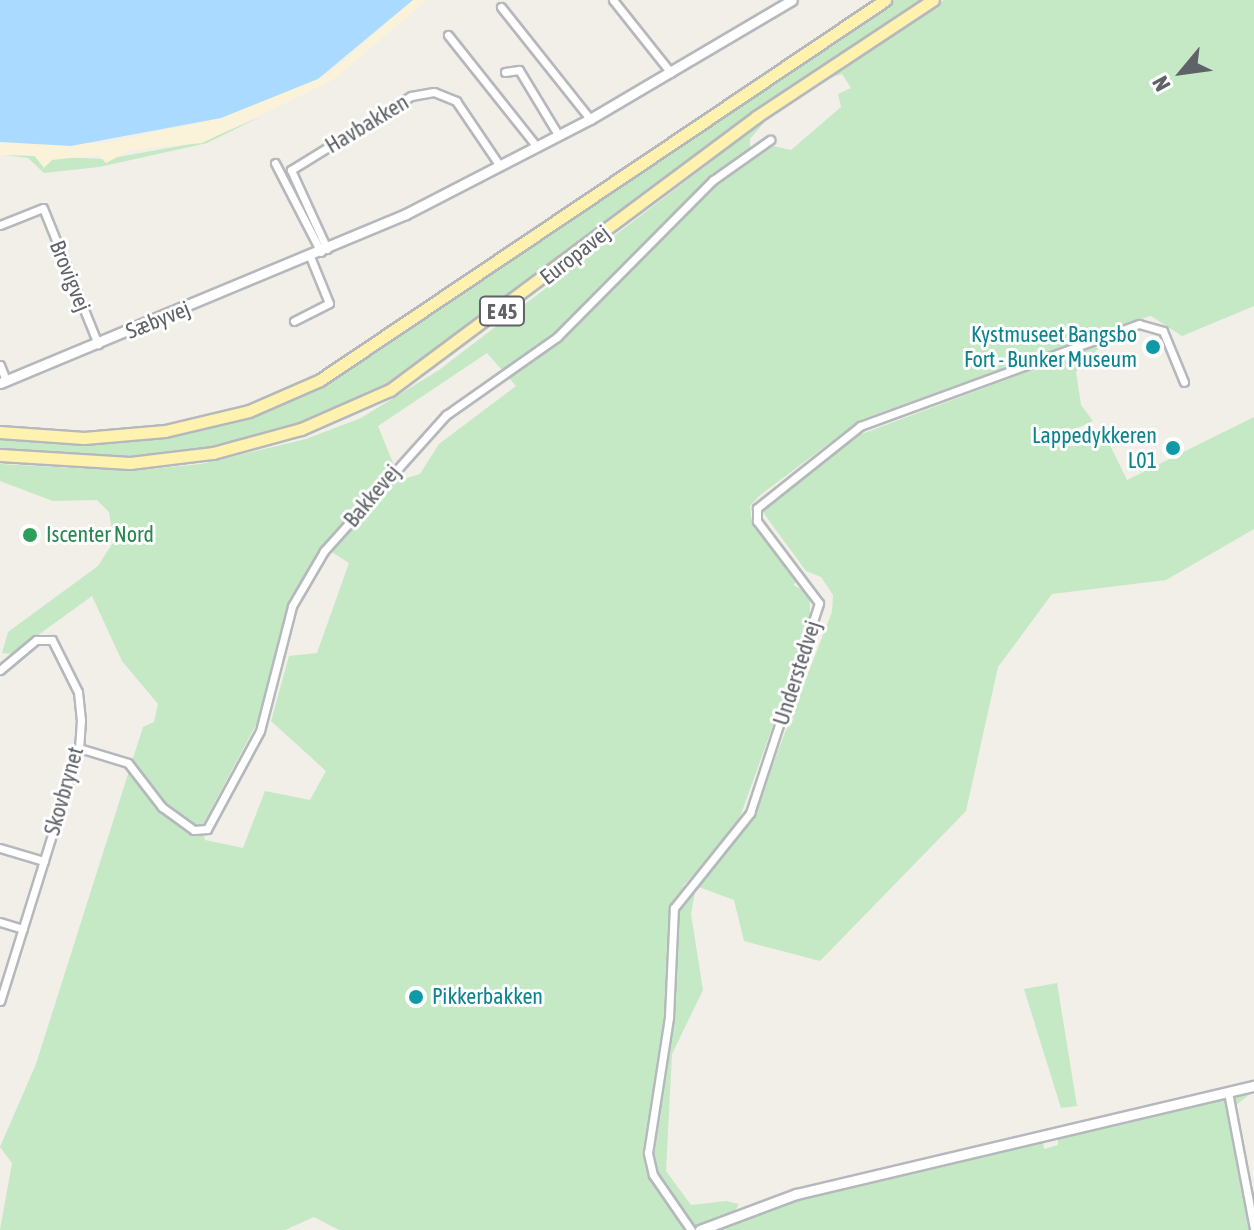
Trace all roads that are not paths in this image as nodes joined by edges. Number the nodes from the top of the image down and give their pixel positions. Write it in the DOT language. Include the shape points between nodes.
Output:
graph roads {
  1 [pos="613,0"];
  2 [pos="792,0"];
  3 [pos="885,0"];
  4 [pos="933,0"];
  5 [pos="501,7"];
  6 [pos="448,35"];
  7 [pos="505,72"];
  8 [pos="671,73"];
  9 [pos="590,119"];
  10 [pos="559,136"];
  11 [pos="770,140"];
  12 [pos="537,147"];
  13 [pos="275,163"];
  14 [pos="500,166"];
  15 [pos="0,225"];
  16 [pos="325,252"];
  17 [pos="311,259"];
  18 [pos="294,321"];
  19 [pos="98,344"];
  20 [pos="0,365"];
  21 [pos="3,382"];
  22 [pos="1184,382"];
  23 [pos="0,432"];
  24 [pos="0,455"];
  25 [pos="0,670"];
  26 [pos="79,748"];
  27 [pos="0,848"];
  28 [pos="44,861"];
  29 [pos="0,922"];
  30 [pos="23,929"];
  31 [pos="0,1001"];
  32 [pos="1254,1086"];
  33 [pos="1228,1092"];
  34 [pos="1254,1228"];
  35 [pos="691,1230"];
  36 [pos="700,1230"];
  1 -- 8 [label="street"];
  2 -- 8 [label="street, Sæbyvej"];
  3 -- 23 [label="main road, Europavej / E 45" via="309,386 249,411 165,431 84,438"];
  4 -- 24 [label="main road, Europavej / E 45" via="756,117 390,390 301,429 213,453 130,463"];
  5 -- 9 [label="street"];
  6 -- 12 [label="street"];
  7 -- 10 [label="street" via="519,70"];
  8 -- 9 [label="street, Sæbyvej"];
  9 -- 10 [label="street, Sæbyvej"];
  10 -- 12 [label="street, Sæbyvej"];
  11 -- 26 [label="street, Bakkevej" via="713,180 557,337 446,415 324,551 292,606 260,731 207,829 194,830 162,807 128,763"];
  12 -- 14 [label="street, Sæbyvej"];
  13 -- 16 [label="street"];
  14 -- 16 [label="street, Sæbyvej"];
  14 -- 16 [label="street, Havbakken" via="456,101 434,92 411,96 291,170"];
  15 -- 19 [label="street, Brovigvej" via="43,208"];
  16 -- 17 [label="street, Sæbyvej"];
  17 -- 18 [label="street" via="329,303"];
  17 -- 19 [label="street, Sæbyvej"];
  19 -- 21 [label="street, Sæbyvej"];
  20 -- 21 [label="street"];
  22 -- 35 [label="street, Understedvej" via="1163,331 1139,324 860,426 757,508 757,521 819,603 750,813 674,908 669,1017 648,1153 653,1175"];
  25 -- 26 [label="street, Skovbrynet" via="43,638 52,640 78,692"];
  26 -- 28 [label="street, Skovbrynet"];
  27 -- 28 [label="street, Skovbrynet"];
  28 -- 30 [label="street, Skovbrynet"];
  29 -- 30 [label="street"];
  30 -- 31 [label="street, Skovbrynet"];
  32 -- 33 [label="street"];
  33 -- 34 [label="street"];
  33 -- 36 [label="street" via="796,1194"];
}
